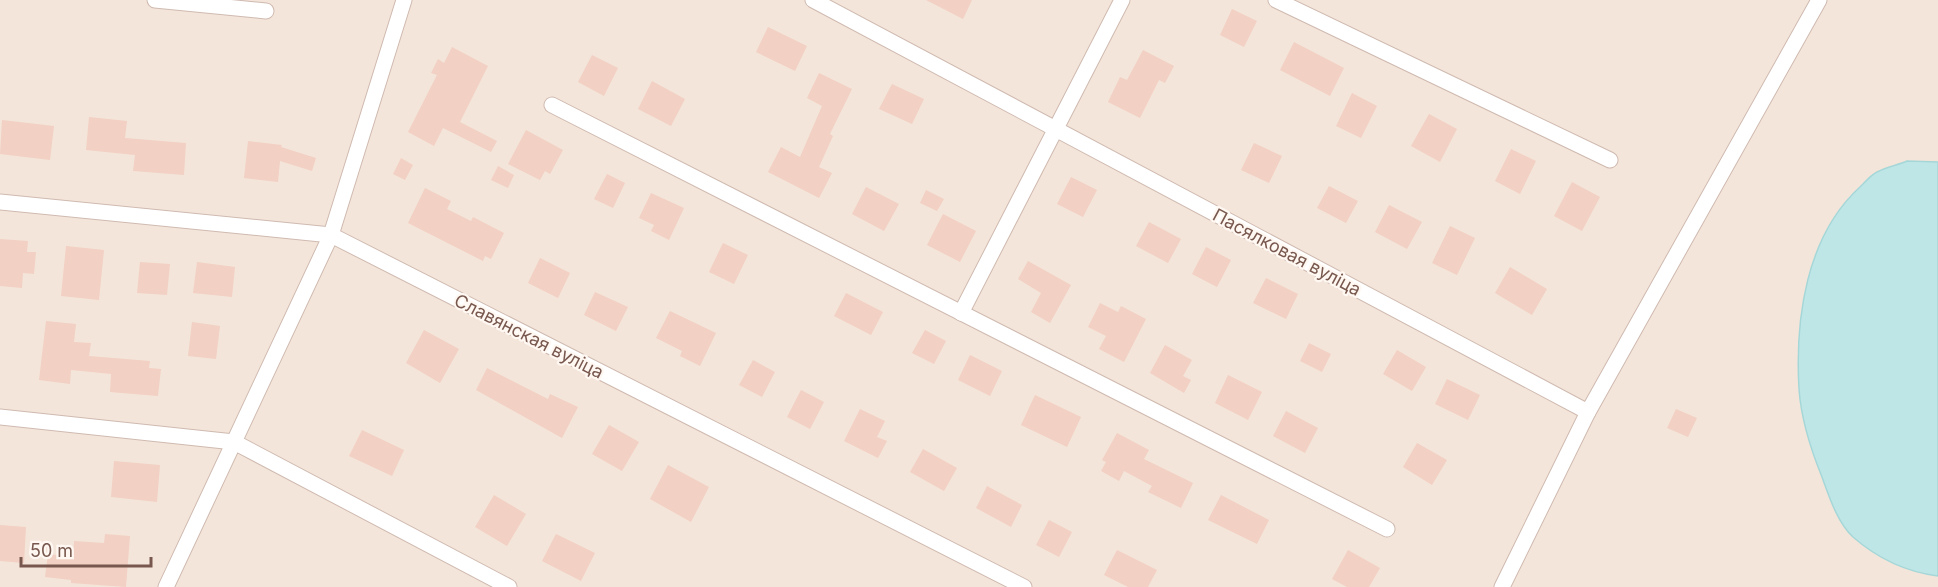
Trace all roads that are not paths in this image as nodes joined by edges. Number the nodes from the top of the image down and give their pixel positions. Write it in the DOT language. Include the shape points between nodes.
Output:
graph roads {
  1 [pos="155,0"];
  2 [pos="404,0"];
  3 [pos="813,0"];
  4 [pos="1122,0"];
  5 [pos="1276,0"];
  6 [pos="1819,0"];
  7 [pos="267,11"];
  8 [pos="552,105"];
  9 [pos="1055,128"];
  10 [pos="1610,160"];
  11 [pos="0,202"];
  12 [pos="331,235"];
  13 [pos="961,313"];
  14 [pos="1588,412"];
  15 [pos="0,417"];
  16 [pos="234,442"];
  17 [pos="1387,529"];
  18 [pos="166,587"];
  19 [pos="508,587"];
  20 [pos="1024,587"];
  21 [pos="1502,587"];
  1 -- 7 [label="street"];
  2 -- 12 [label="street"];
  3 -- 9 [label="street, Пасялковая вуліца"];
  4 -- 9 [label="street"];
  5 -- 10 [label="street"];
  6 -- 14 [label="street"];
  8 -- 13 [label="street"];
  9 -- 13 [label="street"];
  9 -- 14 [label="street, Пасялковая вуліца"];
  11 -- 12 [label="street, Славянская вуліца"];
  12 -- 16 [label="street"];
  12 -- 20 [label="street, Славянская вуліца"];
  13 -- 17 [label="street"];
  14 -- 21 [label="street"];
  15 -- 16 [label="street"];
  16 -- 18 [label="street"];
  16 -- 19 [label="street"];
}
